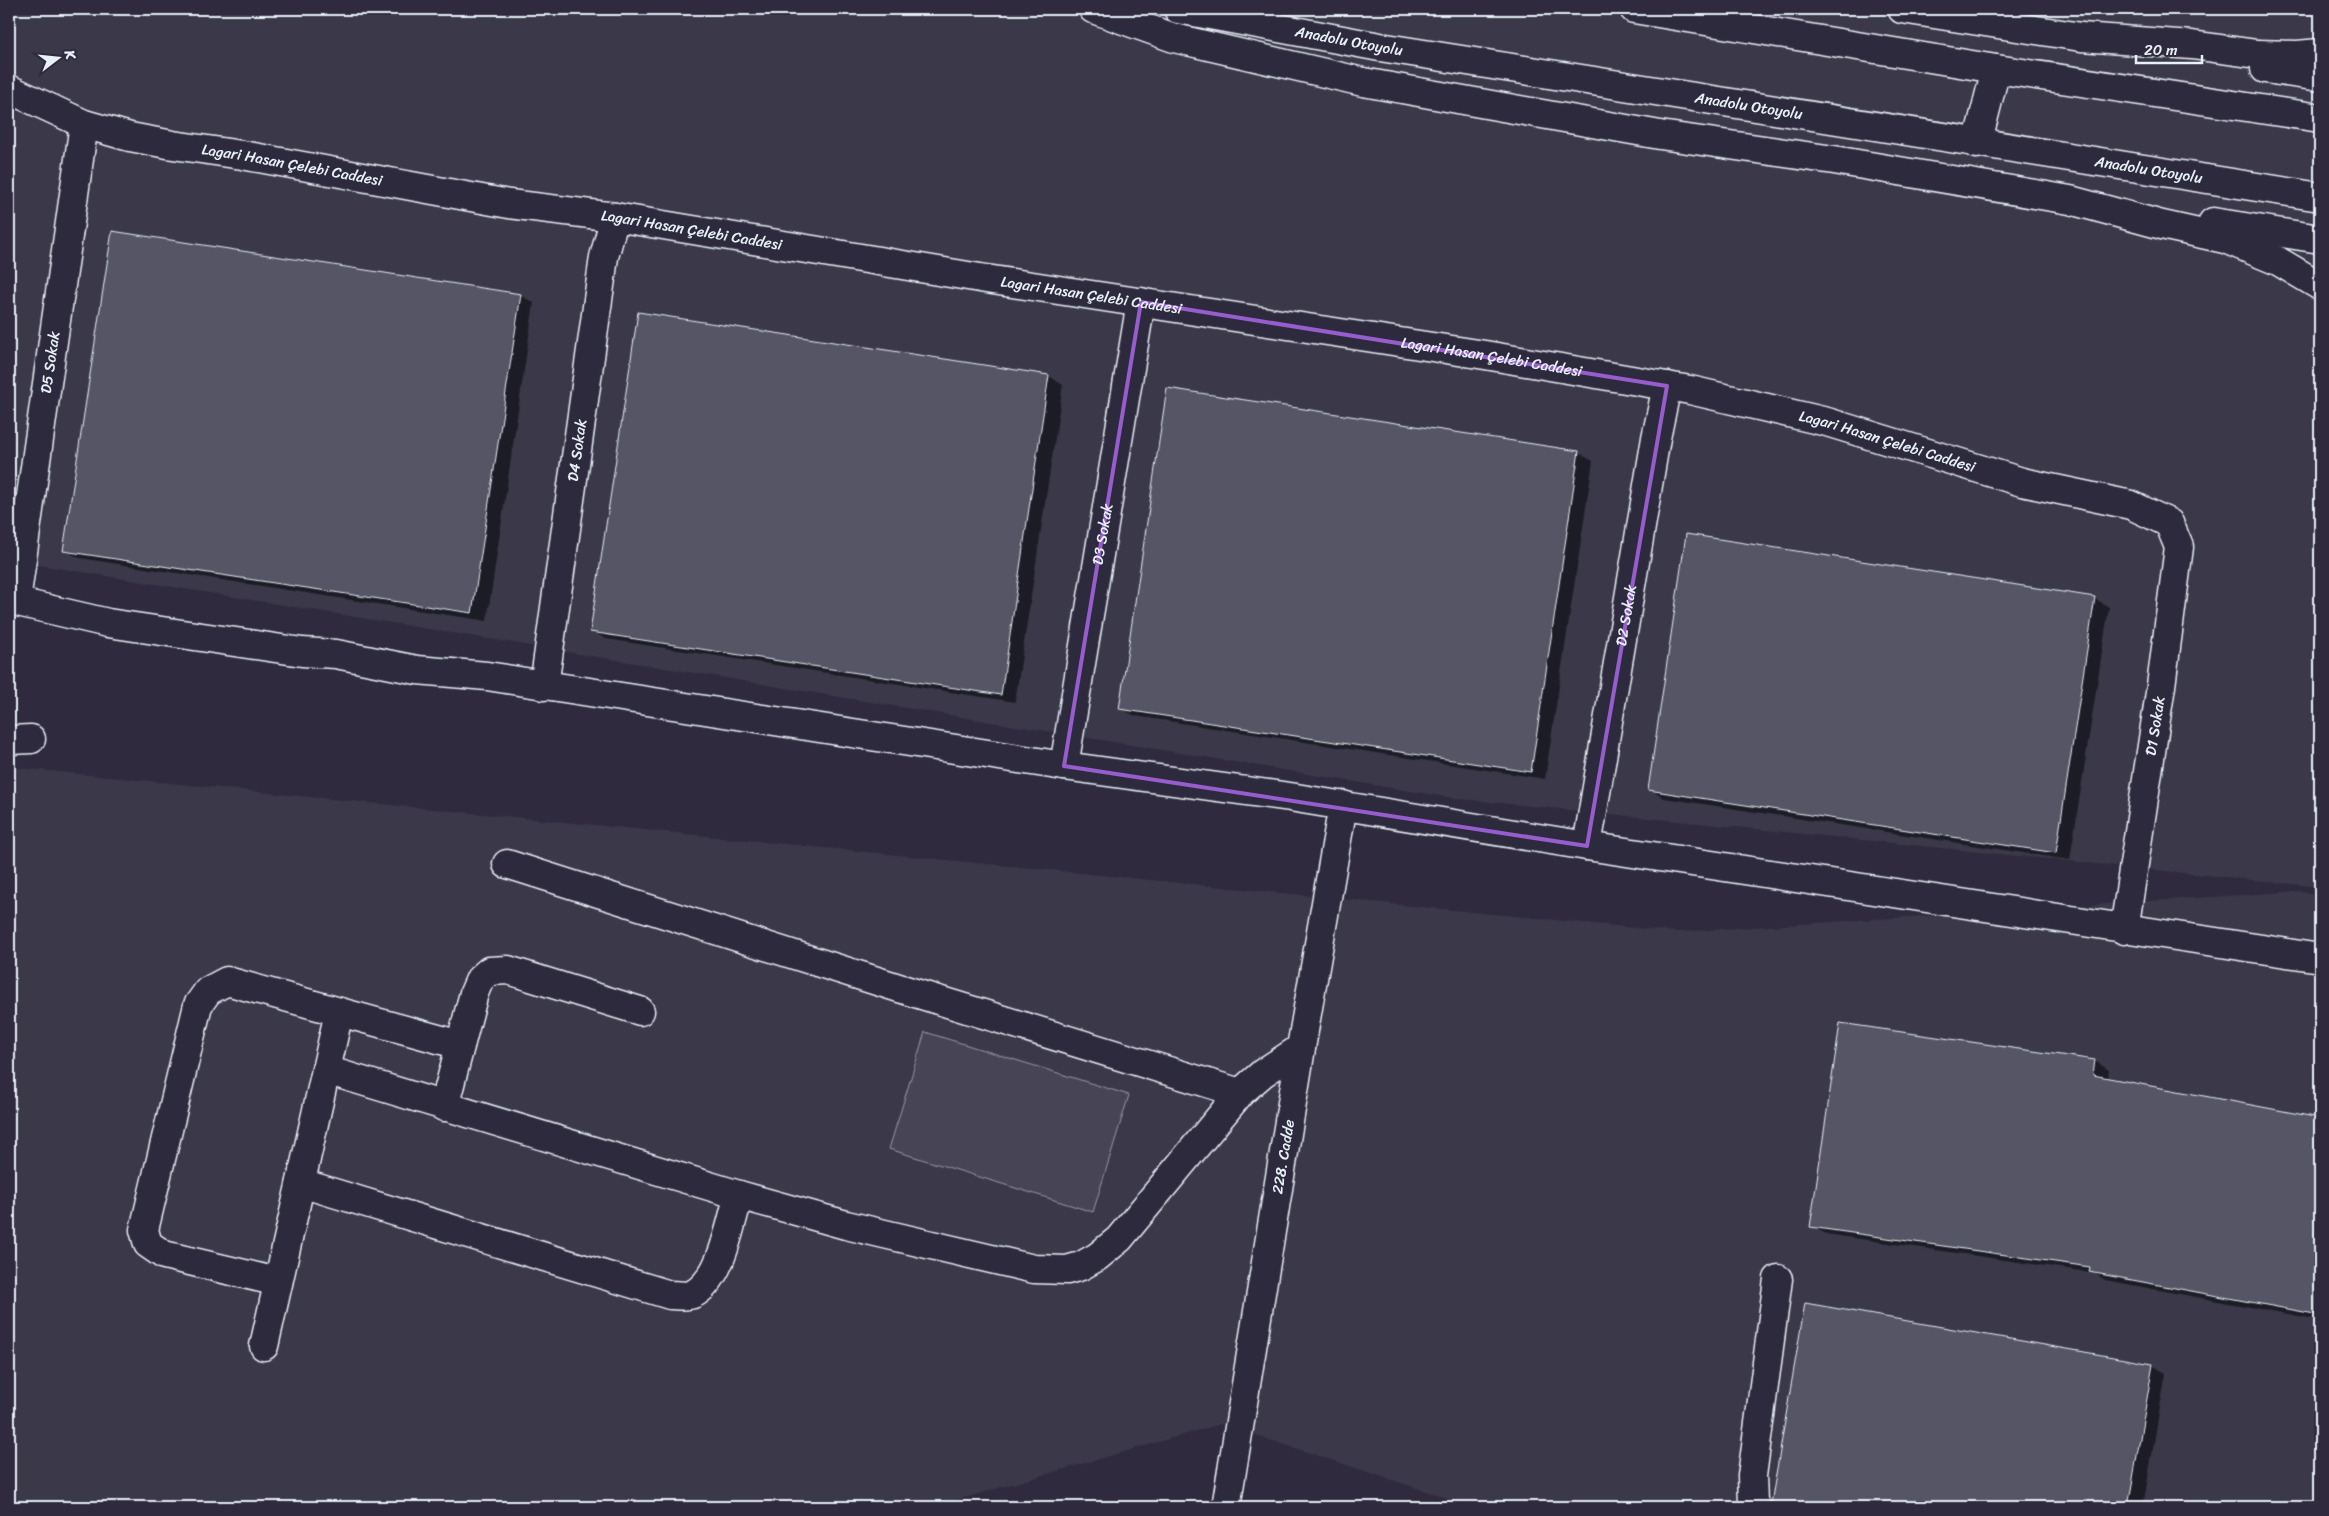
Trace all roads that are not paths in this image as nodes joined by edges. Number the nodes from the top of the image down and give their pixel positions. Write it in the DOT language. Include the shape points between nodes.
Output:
graph roads {
  1 [pos="1093,9"];
  2 [pos="1178,9"];
  3 [pos="1634,9"];
  4 [pos="1902,9"];
  5 [pos="2081,37"];
  6 [pos="2320,53"];
  7 [pos="1996,69"];
  8 [pos="2320,77"];
  9 [pos="9,90"];
  10 [pos="2320,118"];
  11 [pos="84,124"];
  12 [pos="1976,144"];
  13 [pos="2320,197"];
  14 [pos="2070,200"];
  15 [pos="614,217"];
  16 [pos="2320,239"];
  17 [pos="2320,286"];
  18 [pos="1141,302"];
  19 [pos="1667,386"];
  20 [pos="2169,523"];
  21 [pos="12,601"];
  22 [pos="544,686"];
  23 [pos="1064,766"];
  24 [pos="1343,805"];
  25 [pos="1587,846"];
  26 [pos="507,864"];
  27 [pos="2124,930"];
  28 [pos="2320,958"];
  29 [pos="640,1011"];
  30 [pos="339,1012"];
  31 [pos="460,1045"];
  32 [pos="1301,1048"];
  33 [pos="326,1070"];
  34 [pos="1240,1093"];
  35 [pos="444,1107"];
  36 [pos="301,1183"];
  37 [pos="739,1196"];
  38 [pos="1778,1279"];
  39 [pos="278,1282"];
  40 [pos="264,1346"];
  41 [pos="1226,1507"];
  42 [pos="1756,1507"];
  1 -- 14 [label="main road" via="1174,38 1362,82 1641,132 1834,160"];
  2 -- 12 [label="main road, Anadolu Otoyolu" via="1380,47"];
  3 -- 7 [label="main road"];
  4 -- 5 [label="main road"];
  5 -- 6 [label="main road" via="2192,45 2257,54 2297,56"];
  5 -- 8 [label="main road"];
  7 -- 10 [label="main road"];
  7 -- 12 [label="main road"];
  9 -- 11 [label="main road, Lagari Hasan Çelebi Caddesi"];
  11 -- 15 [label="main road, Lagari Hasan Çelebi Caddesi" via="139,139 509,204"];
  11 -- 21 [label="main road, D5 Sokak"];
  12 -- 13 [label="main road, Anadolu Otoyolu"];
  14 -- 16 [label="main road"];
  14 -- 17 [label="main road" via="2225,239 2278,261"];
  15 -- 18 [label="main road, Lagari Hasan Çelebi Caddesi"];
  15 -- 22 [label="main road, D4 Sokak" via="604,257"];
  18 -- 19 [label="main road, Lagari Hasan Çelebi Caddesi"];
  18 -- 23 [label="main road, D3 Sokak"];
  19 -- 20 [label="main road, Lagari Hasan Çelebi Caddesi" via="1827,422 2022,482 2131,505"];
  19 -- 25 [label="main road, D2 Sokak"];
  20 -- 27 [label="main road, D1 Sokak" via="2179,547"];
  21 -- 22 [label="main road" via="108,623"];
  22 -- 23 [label="main road"];
  23 -- 24 [label="main road"];
  24 -- 25 [label="main road"];
  24 -- 32 [label="main road, 228. Cadde"];
  25 -- 27 [label="main road"];
  26 -- 34 [label="main road"];
  27 -- 28 [label="main road"];
  29 -- 31 [label="main road" via="508,970 489,970 480,979 474,993"];
  30 -- 31 [label="main road"];
  30 -- 33 [label="main road"];
  30 -- 39 [label="main road" via="227,981 208,991 198,1004 144,1230 148,1244 164,1255"];
  31 -- 35 [label="main road"];
  32 -- 34 [label="main road"];
  32 -- 41 [label="main road, 228. Cadde"];
  33 -- 35 [label="main road"];
  33 -- 36 [label="main road"];
  34 -- 37 [label="main road" via="1119,1239 1097,1257 1067,1270 1034,1269"];
  35 -- 37 [label="main road"];
  36 -- 37 [label="main road" via="670,1295 692,1294 708,1281 720,1258"];
  36 -- 39 [label="main road"];
  38 -- 42 [label="main road" via="1752,1476"];
  39 -- 40 [label="main road"];
}
